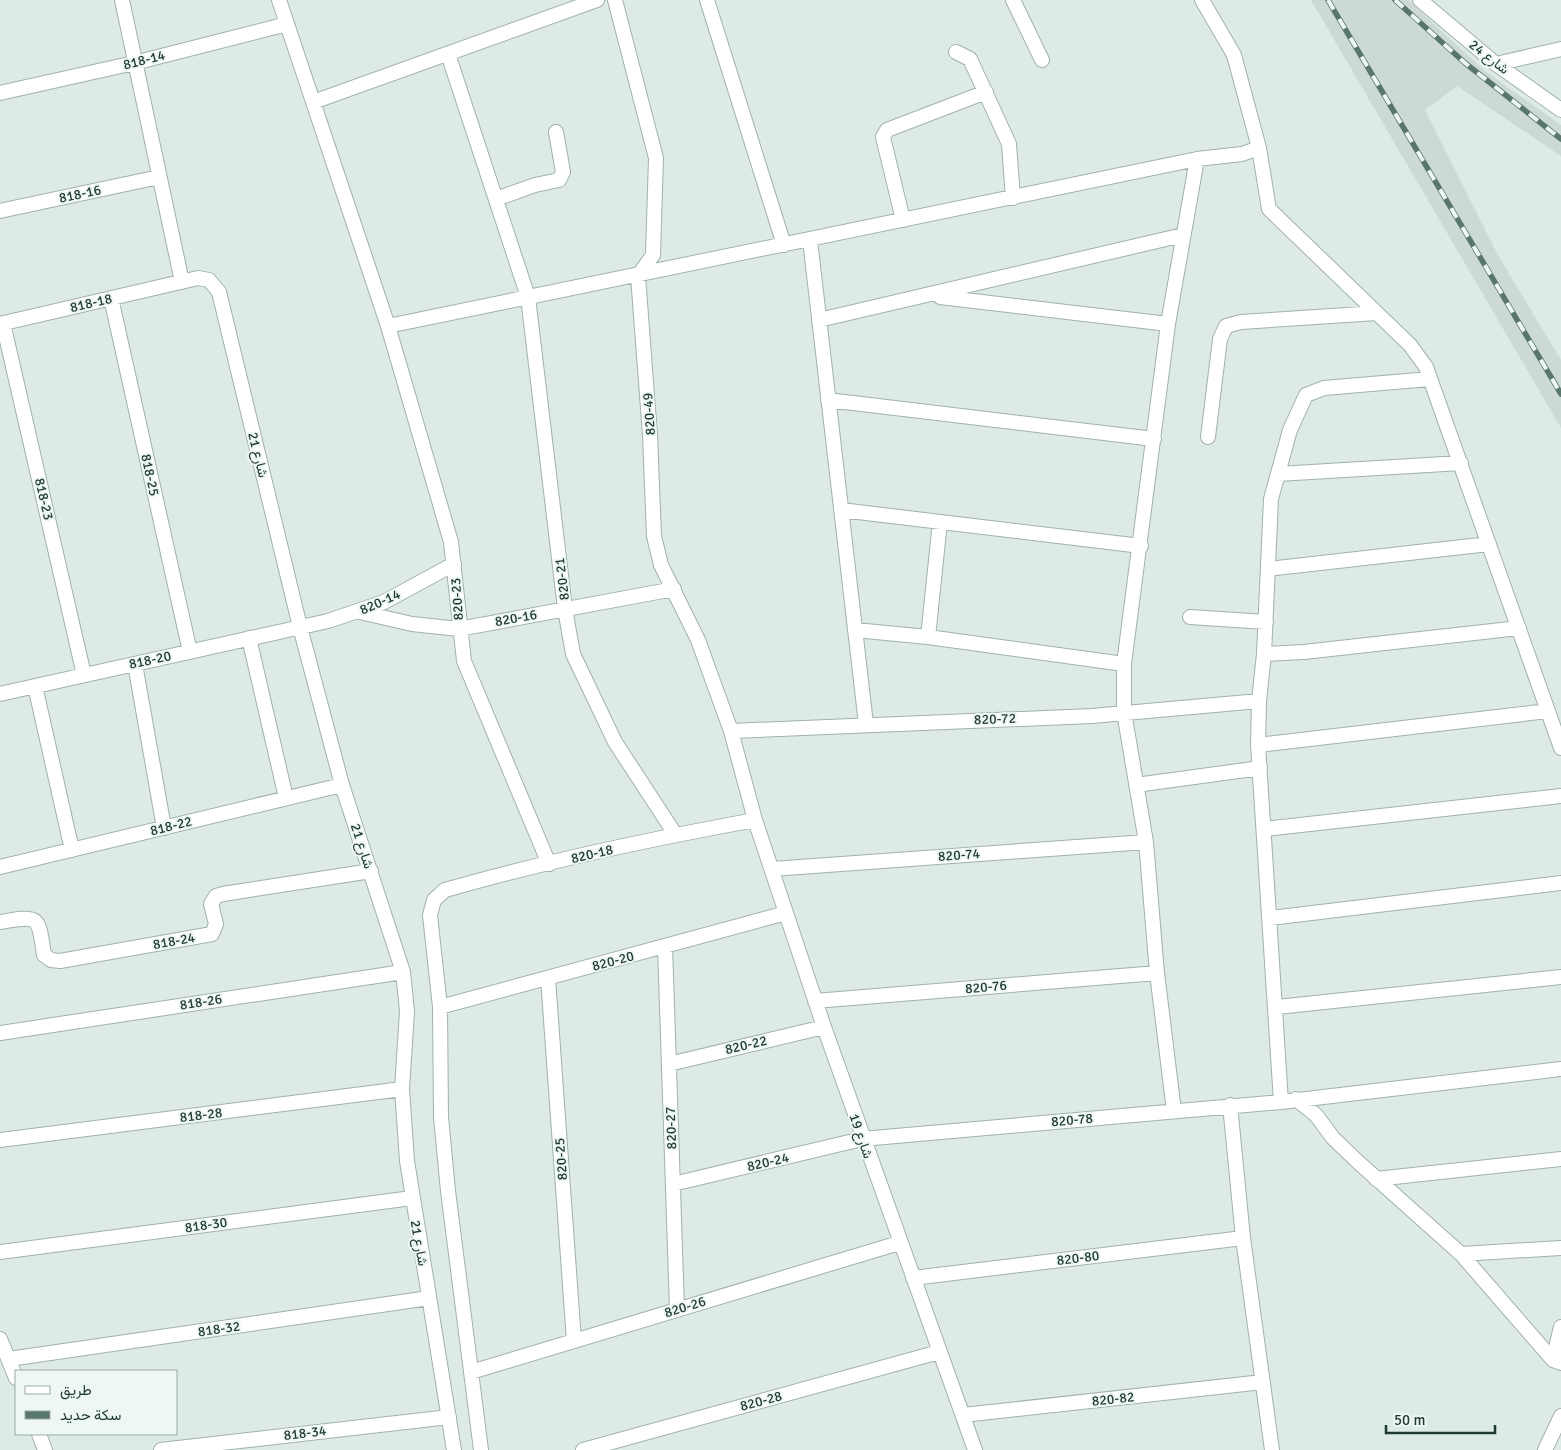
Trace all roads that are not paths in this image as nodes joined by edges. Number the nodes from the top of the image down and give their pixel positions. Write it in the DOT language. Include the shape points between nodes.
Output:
graph roads {
  1 [pos="122,0"];
  2 [pos="280,0"];
  3 [pos="597,0"];
  4 [pos="615,0"];
  5 [pos="707,0"];
  6 [pos="1013,0"];
  7 [pos="1202,0"];
  8 [pos="1420,0"];
  9 [pos="287,24"];
  10 [pos="1561,49"];
  11 [pos="956,52"];
  12 [pos="448,54"];
  13 [pos="1042,60"];
  14 [pos="134,63"];
  15 [pos="1496,64"];
  16 [pos="986,92"];
  17 [pos="0,93"];
  18 [pos="313,102"];
  19 [pos="1561,110"];
  20 [pos="556,132"];
  21 [pos="1258,148"];
  22 [pos="1196,160"];
  23 [pos="159,177"];
  24 [pos="1013,198"];
  25 [pos="496,200"];
  26 [pos="0,211"];
  27 [pos="903,220"];
  28 [pos="1182,235"];
  29 [pos="810,240"];
  30 [pos="784,245"];
  31 [pos="638,276"];
  32 [pos="182,282"];
  33 [pos="930,296"];
  34 [pos="528,297"];
  35 [pos="111,298"];
  36 [pos="1377,313"];
  37 [pos="819,320"];
  38 [pos="2,324"];
  39 [pos="1168,324"];
  40 [pos="388,326"];
  41 [pos="1430,379"];
  42 [pos="828,400"];
  43 [pos="1208,438"];
  44 [pos="1154,439"];
  45 [pos="1460,462"];
  46 [pos="1278,474"];
  47 [pos="841,510"];
  48 [pos="940,522"];
  49 [pos="1489,544"];
  50 [pos="1141,546"];
  51 [pos="454,564"];
  52 [pos="1268,570"];
  53 [pos="674,590"];
  54 [pos="565,609"];
  55 [pos="359,612"];
  56 [pos="1190,617"];
  57 [pos="1266,622"];
  58 [pos="300,627"];
  59 [pos="1519,628"];
  60 [pos="459,629"];
  61 [pos="855,630"];
  62 [pos="928,637"];
  63 [pos="248,638"];
  64 [pos="190,652"];
  65 [pos="1264,654"];
  66 [pos="135,664"];
  67 [pos="1124,664"];
  68 [pos="84,675"];
  69 [pos="35,686"];
  70 [pos="0,694"];
  71 [pos="1259,702"];
  72 [pos="1548,711"];
  73 [pos="1124,712"];
  74 [pos="866,724"];
  75 [pos="731,731"];
  76 [pos="1258,745"];
  77 [pos="1561,748"];
  78 [pos="1260,768"];
  79 [pos="342,785"];
  80 [pos="1136,785"];
  81 [pos="1561,796"];
  82 [pos="286,798"];
  83 [pos="755,820"];
  84 [pos="164,828"];
  85 [pos="1264,829"];
  86 [pos="675,834"];
  87 [pos="1146,842"];
  88 [pos="72,850"];
  89 [pos="549,864"];
  90 [pos="0,867"];
  91 [pos="772,869"];
  92 [pos="371,871"];
  93 [pos="1561,884"];
  94 [pos="786,913"];
  95 [pos="1270,918"];
  96 [pos="0,922"];
  97 [pos="665,946"];
  98 [pos="403,972"];
  99 [pos="1157,973"];
  100 [pos="1561,977"];
  101 [pos="548,978"];
  102 [pos="816,1001"];
  103 [pos="1277,1006"];
  104 [pos="440,1008"];
  105 [pos="824,1027"];
  106 [pos="0,1033"];
  107 [pos="669,1064"];
  108 [pos="1561,1069"];
  109 [pos="402,1089"];
  110 [pos="1296,1099"];
  111 [pos="1281,1102"];
  112 [pos="1230,1106"];
  113 [pos="1174,1110"];
  114 [pos="0,1140"];
  115 [pos="862,1140"];
  116 [pos="1561,1159"];
  117 [pos="1376,1179"];
  118 [pos="673,1184"];
  119 [pos="412,1198"];
  120 [pos="1243,1238"];
  121 [pos="899,1243"];
  122 [pos="1561,1248"];
  123 [pos="0,1252"];
  124 [pos="1461,1254"];
  125 [pos="913,1278"];
  126 [pos="429,1298"];
  127 [pos="677,1310"];
  128 [pos="1561,1327"];
  129 [pos="0,1338"];
  130 [pos="574,1340"];
  131 [pos="939,1352"];
  132 [pos="9,1359"];
  133 [pos="1557,1361"];
  134 [pos="471,1372"];
  135 [pos="15,1375"];
  136 [pos="1263,1382"];
  137 [pos="963,1415"];
  138 [pos="449,1416"];
  139 [pos="1561,1416"];
  140 [pos="39,1435"];
  141 [pos="45,1450"];
  142 [pos="161,1450"];
  143 [pos="454,1450"];
  144 [pos="481,1450"];
  145 [pos="583,1450"];
  146 [pos="975,1450"];
  147 [pos="1272,1450"];
  148 [pos="1545,1450"];
  1 -- 14 [label="street"];
  2 -- 9 [label="street, 820-23"];
  3 -- 12 [label="street"];
  4 -- 31 [label="street" via="656,158 654,255"];
  5 -- 30 [label="street"];
  6 -- 13 [label="street"];
  7 -- 21 [label="street" via="1234,55"];
  8 -- 15 [label="street, شارع 24"];
  9 -- 14 [label="street, 818-14"];
  9 -- 18 [label="street, 820-23"];
  10 -- 15 [label="street"];
  11 -- 16 [label="street" via="970,58"];
  12 -- 18 [label="street"];
  12 -- 25 [label="street, 820-21"];
  14 -- 17 [label="street, 818-14"];
  14 -- 23 [label="street"];
  15 -- 19 [label="street, شارع 24"];
  16 -- 24 [label="street" via="1008,144"];
  16 -- 27 [label="street" via="887,130 883,136"];
  18 -- 40 [label="street, 820-23"];
  20 -- 25 [label="street" via="564,172 559,180"];
  21 -- 22 [label="street" via="1242,154"];
  21 -- 36 [label="street" via="1269,209"];
  22 -- 24 [label="street"];
  22 -- 28 [label="street"];
  23 -- 26 [label="street, 818-16"];
  23 -- 32 [label="street"];
  24 -- 27 [label="street"];
  25 -- 34 [label="street, 820-21"];
  27 -- 29 [label="street"];
  28 -- 33 [label="street"];
  28 -- 39 [label="street"];
  29 -- 30 [label="street"];
  29 -- 37 [label="street"];
  30 -- 31 [label="street"];
  31 -- 34 [label="street"];
  31 -- 53 [label="street, 820-49" via="654,536 661,565"];
  32 -- 35 [label="street, 818-18"];
  32 -- 58 [label="street, شارع 21" via="204,279 219,292"];
  33 -- 37 [label="street"];
  33 -- 39 [label="street"];
  34 -- 40 [label="street"];
  34 -- 54 [label="street, 820-21"];
  35 -- 38 [label="street, 818-18"];
  35 -- 64 [label="street, 818-25"];
  36 -- 41 [label="street" via="1410,344"];
  36 -- 43 [label="street" via="1241,322 1226,326 1220,338"];
  37 -- 42 [label="street"];
  38 -- 68 [label="street, 818-23"];
  39 -- 44 [label="street"];
  40 -- 51 [label="street, 820-23" via="450,537"];
  41 -- 45 [label="street"];
  41 -- 46 [label="street" via="1324,388 1306,395 1290,430"];
  42 -- 44 [label="street"];
  42 -- 47 [label="street"];
  44 -- 50 [label="street"];
  45 -- 46 [label="street"];
  45 -- 49 [label="street"];
  46 -- 52 [label="street" via="1271,499"];
  47 -- 48 [label="street"];
  47 -- 61 [label="street"];
  48 -- 50 [label="street"];
  48 -- 62 [label="street"];
  49 -- 52 [label="street"];
  49 -- 59 [label="street"];
  50 -- 67 [label="street"];
  51 -- 55 [label="street, 820-14"];
  51 -- 60 [label="street, 820-23"];
  52 -- 57 [label="street"];
  53 -- 54 [label="street, 820-16"];
  53 -- 75 [label="street, 820-49" via="698,640"];
  54 -- 60 [label="street, 820-16"];
  54 -- 86 [label="street, 820-21" via="573,654 615,742"];
  55 -- 58 [label="street, 820-14"];
  55 -- 60 [label="street, 820-16" via="412,624"];
  56 -- 57 [label="street"];
  57 -- 65 [label="street"];
  58 -- 63 [label="street, 818-20"];
  58 -- 79 [label="street, شارع 21"];
  59 -- 65 [label="street"];
  59 -- 72 [label="street"];
  60 -- 89 [label="street, 820-23" via="466,670"];
  61 -- 62 [label="street"];
  61 -- 74 [label="street"];
  62 -- 67 [label="street"];
  63 -- 64 [label="street, 818-20"];
  63 -- 82 [label="street"];
  64 -- 66 [label="street, 818-20"];
  65 -- 71 [label="street"];
  66 -- 68 [label="street, 818-20"];
  66 -- 84 [label="street"];
  67 -- 73 [label="street"];
  68 -- 69 [label="street, 818-20"];
  69 -- 70 [label="street, 818-20"];
  69 -- 88 [label="street"];
  71 -- 73 [label="street, 820-72"];
  71 -- 76 [label="street"];
  72 -- 76 [label="street"];
  72 -- 77 [label="street"];
  73 -- 74 [label="street, 820-72" via="1092,716"];
  73 -- 80 [label="street"];
  74 -- 75 [label="street, 820-72"];
  75 -- 83 [label="street, 820-49"];
  76 -- 78 [label="street"];
  78 -- 80 [label="street"];
  78 -- 85 [label="street"];
  79 -- 82 [label="street, 818-22"];
  79 -- 92 [label="street, شارع 21"];
  80 -- 87 [label="street"];
  81 -- 85 [label="street"];
  82 -- 84 [label="street, 818-22"];
  83 -- 86 [label="street, 820-18"];
  83 -- 91 [label="street, شارع 19"];
  84 -- 88 [label="street, 818-22"];
  85 -- 95 [label="street"];
  86 -- 89 [label="street, 820-18"];
  87 -- 91 [label="street, 820-74"];
  87 -- 99 [label="street"];
  88 -- 90 [label="street, 818-22"];
  89 -- 104 [label="street, 820-18" via="445,890 434,900 431,922"];
  91 -- 94 [label="street, شارع 19"];
  92 -- 96 [label="street, 818-24" via="216,896 211,904 216,924 212,934 60,961 44,955 39,924 34,919"];
  92 -- 98 [label="street, شارع 21"];
  93 -- 95 [label="street"];
  94 -- 97 [label="street, 820-20"];
  94 -- 102 [label="street, شارع 19"];
  95 -- 103 [label="street"];
  97 -- 101 [label="street, 820-20"];
  97 -- 107 [label="street, 820-27"];
  98 -- 106 [label="street, 818-26"];
  98 -- 109 [label="street, شارع 21" via="406,1011"];
  99 -- 102 [label="street, 820-76"];
  99 -- 113 [label="street"];
  100 -- 103 [label="street"];
  101 -- 104 [label="street, 820-20"];
  101 -- 130 [label="street, 820-25"];
  102 -- 105 [label="street, شارع 19"];
  103 -- 111 [label="street"];
  104 -- 134 [label="street" via="443,1154"];
  105 -- 107 [label="street, 820-22"];
  105 -- 115 [label="street, شارع 19"];
  107 -- 118 [label="street, 820-27"];
  108 -- 110 [label="street, 820-78"];
  109 -- 114 [label="street, 818-28"];
  109 -- 119 [label="street, شارع 21" via="406,1162"];
  110 -- 111 [label="street, 820-78"];
  110 -- 117 [label="street" via="1316,1115 1333,1138"];
  111 -- 112 [label="street, 820-78"];
  112 -- 113 [label="street, 820-78"];
  112 -- 120 [label="street"];
  113 -- 115 [label="street, 820-78"];
  115 -- 118 [label="street, 820-24"];
  115 -- 121 [label="street, شارع 19"];
  116 -- 117 [label="street"];
  117 -- 124 [label="street"];
  118 -- 127 [label="street, 820-27"];
  119 -- 123 [label="street, 818-30"];
  119 -- 126 [label="street, شارع 21"];
  120 -- 125 [label="street, 820-80"];
  120 -- 136 [label="street"];
  121 -- 125 [label="street, شارع 19"];
  121 -- 127 [label="street, 820-26"];
  122 -- 124 [label="street"];
  124 -- 133 [label="street"];
  125 -- 131 [label="street, شارع 19"];
  126 -- 132 [label="street, 818-32"];
  126 -- 138 [label="street, شارع 21"];
  127 -- 130 [label="street, 820-26"];
  128 -- 133 [label="street"];
  129 -- 132 [label="street"];
  130 -- 134 [label="street, 820-26"];
  131 -- 137 [label="street, شارع 19"];
  131 -- 145 [label="street, 820-28"];
  132 -- 135 [label="street"];
  134 -- 144 [label="street"];
  136 -- 137 [label="street, 820-82"];
  136 -- 147 [label="street"];
  137 -- 146 [label="street, شارع 19"];
  138 -- 142 [label="street, 818-34"];
  138 -- 143 [label="street, شارع 21"];
  139 -- 148 [label="street"];
  140 -- 141 [label="street"];
}
